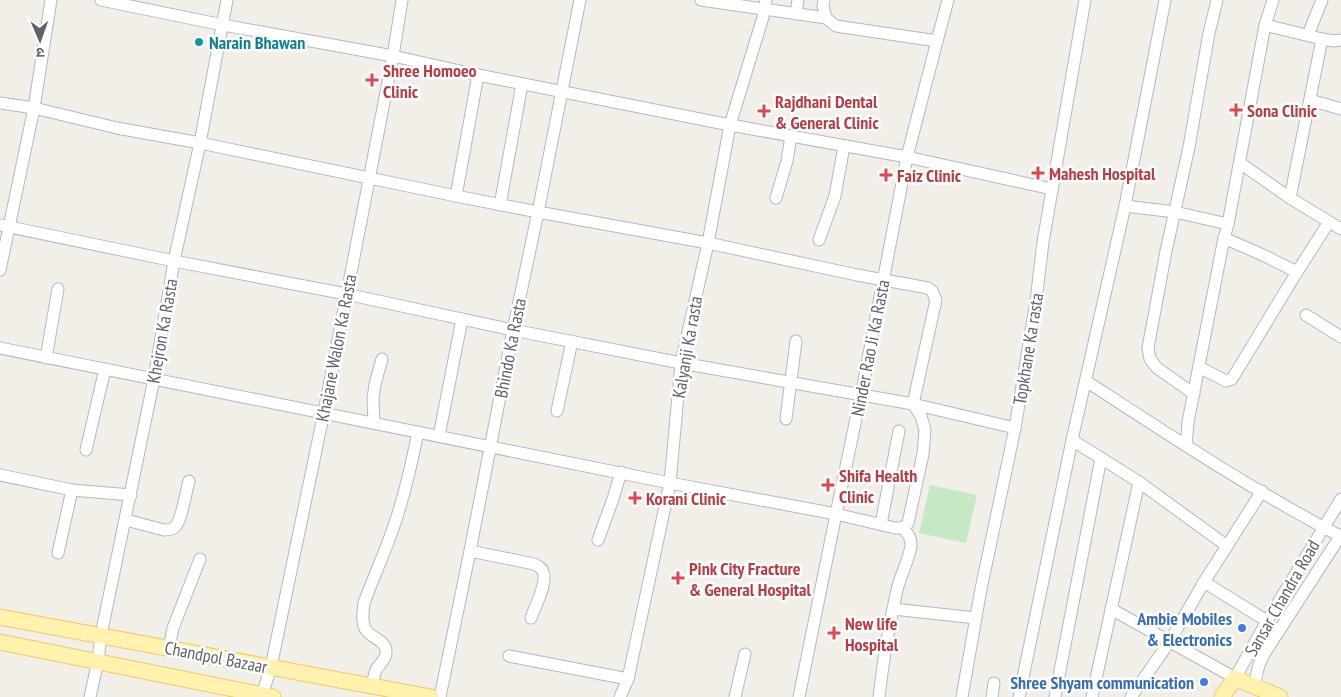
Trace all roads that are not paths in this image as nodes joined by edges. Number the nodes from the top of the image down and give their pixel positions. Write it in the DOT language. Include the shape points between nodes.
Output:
graph roads {
  1 [pos="51,0"];
  2 [pos="101,0"];
  3 [pos="227,0"];
  4 [pos="402,0"];
  5 [pos="580,0"];
  6 [pos="700,0"];
  7 [pos="798,0"];
  8 [pos="824,0"];
  9 [pos="948,0"];
  10 [pos="1085,0"];
  11 [pos="1165,0"];
  12 [pos="1217,0"];
  13 [pos="1273,0"];
  14 [pos="1322,0"];
  15 [pos="765,4"];
  16 [pos="796,14"];
  17 [pos="826,18"];
  18 [pos="223,25"];
  19 [pos="1265,25"];
  20 [pos="1308,35"];
  21 [pos="1322,39"];
  22 [pos="1341,40"];
  23 [pos="936,41"];
  24 [pos="393,56"];
  25 [pos="478,75"];
  26 [pos="522,84"];
  27 [pos="562,92"];
  28 [pos="1310,100"];
  29 [pos="0,103"];
  30 [pos="34,108"];
  31 [pos="1341,109"];
  32 [pos="730,125"];
  33 [pos="791,136"];
  34 [pos="200,143"];
  35 [pos="844,146"];
  36 [pos="907,157"];
  37 [pos="1240,163"];
  38 [pos="369,179"];
  39 [pos="1052,189"];
  40 [pos="456,196"];
  41 [pos="776,198"];
  42 [pos="1290,198"];
  43 [pos="500,205"];
  44 [pos="1126,206"];
  45 [pos="538,212"];
  46 [pos="1175,212"];
  47 [pos="1329,222"];
  48 [pos="1228,224"];
  49 [pos="4,225"];
  50 [pos="1341,229"];
  51 [pos="1224,238"];
  52 [pos="819,240"];
  53 [pos="708,243"];
  54 [pos="174,261"];
  55 [pos="0,270"];
  56 [pos="1297,272"];
  57 [pos="884,280"];
  58 [pos="58,289"];
  59 [pos="346,294"];
  60 [pos="1306,315"];
  61 [pos="462,319"];
  62 [pos="513,330"];
  63 [pos="1341,337"];
  64 [pos="572,341"];
  65 [pos="796,341"];
  66 [pos="0,348"];
  67 [pos="46,358"];
  68 [pos="382,359"];
  69 [pos="681,363"];
  70 [pos="1199,367"];
  71 [pos="105,369"];
  72 [pos="154,379"];
  73 [pos="1086,381"];
  74 [pos="791,382"];
  75 [pos="1194,394"];
  76 [pos="861,395"];
  77 [pos="912,404"];
  78 [pos="557,411"];
  79 [pos="324,412"];
  80 [pos="786,419"];
  81 [pos="374,423"];
  82 [pos="1015,428"];
  83 [pos="899,431"];
  84 [pos="418,432"];
  85 [pos="439,436"];
  86 [pos="1072,440"];
  87 [pos="491,446"];
  88 [pos="1186,446"];
  89 [pos="86,450"];
  90 [pos="1101,458"];
  91 [pos="620,472"];
  92 [pos="0,475"];
  93 [pos="189,481"];
  94 [pos="1138,482"];
  95 [pos="670,483"];
  96 [pos="72,490"];
  97 [pos="1262,492"];
  98 [pos="131,495"];
  99 [pos="1341,499"];
  100 [pos="836,514"];
  101 [pos="126,520"];
  102 [pos="881,524"];
  103 [pos="1323,527"];
  104 [pos="903,528"];
  105 [pos="1341,535"];
  106 [pos="598,540"];
  107 [pos="1227,546"];
  108 [pos="470,552"];
  109 [pos="58,553"];
  110 [pos="200,559"];
  111 [pos="1204,582"];
  112 [pos="893,609"];
  113 [pos="1111,609"];
  114 [pos="0,617"];
  115 [pos="531,618"];
  116 [pos="976,618"];
  117 [pos="1267,621"];
  118 [pos="101,635"];
  119 [pos="1170,641"];
  120 [pos="0,642"];
  121 [pos="169,648"];
  122 [pos="745,654"];
  123 [pos="509,656"];
  124 [pos="98,661"];
  125 [pos="271,667"];
  126 [pos="1235,678"];
  127 [pos="628,679"];
  128 [pos="994,683"];
  129 [pos="372,686"];
  130 [pos="1254,686"];
  131 [pos="265,696"];
  132 [pos="90,697"];
  133 [pos="431,697"];
  134 [pos="440,697"];
  135 [pos="620,697"];
  136 [pos="735,697"];
  137 [pos="799,697"];
  138 [pos="879,697"];
  139 [pos="962,697"];
  140 [pos="992,697"];
  141 [pos="1019,697"];
  142 [pos="1055,697"];
  143 [pos="1092,697"];
  144 [pos="1132,697"];
  145 [pos="1222,697"];
  146 [pos="1280,697"];
  1 -- 30 [label="street"];
  2 -- 18 [label="street"];
  3 -- 18 [label="street, Khejron Ka Rasta"];
  4 -- 24 [label="street, Khajane Walon Ka Rasta"];
  5 -- 27 [label="street, Bhindo Ka Rasta"];
  6 -- 15 [label="street"];
  7 -- 16 [label="street"];
  8 -- 17 [label="street"];
  9 -- 23 [label="street, Ninder Rao Ji Ka Rasta"];
  10 -- 39 [label="street, Topkhane Ka rasta"];
  11 -- 44 [label="street"];
  12 -- 46 [label="street"];
  13 -- 19 [label="street"];
  14 -- 20 [label="street"];
  15 -- 16 [label="street"];
  15 -- 32 [label="street, Kalyanji Ka rasta"];
  16 -- 17 [label="street"];
  17 -- 23 [label="street" via="836,26"];
  18 -- 24 [label="street"];
  18 -- 34 [label="street, Khejron Ka Rasta"];
  19 -- 20 [label="street"];
  19 -- 37 [label="street"];
  20 -- 21 [label="street"];
  21 -- 22 [label="street"];
  21 -- 28 [label="street"];
  23 -- 36 [label="street, Ninder Rao Ji Ka Rasta"];
  24 -- 25 [label="street"];
  24 -- 38 [label="street, Khajane Walon Ka Rasta"];
  25 -- 26 [label="street"];
  25 -- 40 [label="street"];
  26 -- 27 [label="street"];
  26 -- 43 [label="street"];
  27 -- 32 [label="street"];
  27 -- 45 [label="street, Bhindo Ka Rasta"];
  28 -- 31 [label="street"];
  28 -- 42 [label="street"];
  29 -- 30 [label="street"];
  30 -- 34 [label="street"];
  30 -- 49 [label="street"];
  32 -- 33 [label="street"];
  32 -- 53 [label="street, Kalyanji Ka rasta"];
  33 -- 35 [label="street"];
  33 -- 41 [label="street"];
  34 -- 38 [label="street"];
  34 -- 54 [label="street, Khejron Ka Rasta"];
  35 -- 36 [label="street"];
  35 -- 52 [label="street" via="835,196"];
  36 -- 39 [label="street"];
  36 -- 57 [label="street, Ninder Rao Ji Ka Rasta"];
  37 -- 42 [label="street"];
  37 -- 48 [label="street"];
  38 -- 40 [label="street"];
  38 -- 59 [label="street, Khajane Walon Ka Rasta"];
  39 -- 82 [label="street, Topkhane Ka rasta"];
  40 -- 43 [label="street"];
  42 -- 47 [label="street"];
  43 -- 45 [label="street"];
  44 -- 46 [label="street"];
  44 -- 73 [label="street"];
  45 -- 53 [label="street"];
  45 -- 62 [label="street, Bhindo Ka Rasta"];
  46 -- 48 [label="street"];
  46 -- 75 [label="street" via="1148,348 1150,359 1157,368"];
  47 -- 50 [label="street"];
  47 -- 56 [label="street"];
  48 -- 51 [label="street"];
  49 -- 54 [label="street"];
  49 -- 55 [label="street"];
  51 -- 56 [label="street"];
  51 -- 70 [label="street"];
  53 -- 57 [label="street"];
  53 -- 69 [label="street, Kalyanji Ka rasta"];
  54 -- 59 [label="street"];
  54 -- 72 [label="street, Khejron Ka Rasta"];
  56 -- 70 [label="street" via="1232,378 1226,380"];
  57 -- 76 [label="street, Ninder Rao Ji Ka Rasta"];
  57 -- 77 [label="street" via="928,288 936,300"];
  58 -- 67 [label="street"];
  59 -- 61 [label="street"];
  59 -- 79 [label="street, Khajane Walon Ka Rasta"];
  60 -- 63 [label="street"];
  61 -- 62 [label="street"];
  61 -- 85 [label="street"];
  62 -- 64 [label="street"];
  62 -- 87 [label="street, Bhindo Ka Rasta"];
  64 -- 69 [label="street"];
  64 -- 78 [label="street"];
  65 -- 74 [label="street"];
  66 -- 67 [label="street"];
  67 -- 71 [label="street"];
  68 -- 81 [label="street" via="373,399"];
  69 -- 74 [label="street"];
  69 -- 95 [label="street, Kalyanji Ka rasta"];
  70 -- 75 [label="street"];
  71 -- 72 [label="street"];
  71 -- 89 [label="street"];
  72 -- 79 [label="street"];
  72 -- 98 [label="street, Khejron Ka Rasta"];
  73 -- 86 [label="street"];
  73 -- 88 [label="street"];
  74 -- 76 [label="street"];
  74 -- 80 [label="street"];
  75 -- 88 [label="street"];
  76 -- 77 [label="street"];
  76 -- 100 [label="street, Ninder Rao Ji Ka Rasta"];
  77 -- 82 [label="street"];
  77 -- 104 [label="street" via="921,416 925,430 908,523"];
  79 -- 81 [label="street"];
  79 -- 125 [label="street, Khajane Walon Ka Rasta"];
  81 -- 84 [label="street"];
  82 -- 116 [label="street, Topkhane Ka rasta"];
  83 -- 102 [label="street"];
  84 -- 85 [label="street"];
  84 -- 129 [label="street" via="398,514 364,603 365,628 386,648 385,659"];
  85 -- 87 [label="street"];
  86 -- 90 [label="street"];
  86 -- 141 [label="street"];
  87 -- 91 [label="street"];
  87 -- 108 [label="street, Bhindo Ka Rasta"];
  88 -- 97 [label="street"];
  90 -- 94 [label="street"];
  90 -- 142 [label="street"];
  91 -- 95 [label="street"];
  91 -- 106 [label="street"];
  92 -- 96 [label="street"];
  93 -- 101 [label="street" via="179,521 174,528 164,530"];
  94 -- 107 [label="street"];
  94 -- 113 [label="street"];
  95 -- 100 [label="street"];
  95 -- 127 [label="street, Kalyanji Ka rasta"];
  96 -- 98 [label="street"];
  96 -- 109 [label="street"];
  97 -- 103 [label="street"];
  97 -- 107 [label="street"];
  98 -- 101 [label="street, Khejron Ka Rasta"];
  99 -- 103 [label="street, Sansar Chandra Road"];
  100 -- 102 [label="street"];
  100 -- 137 [label="street, Ninder Rao Ji Ka Rasta"];
  101 -- 118 [label="street, Khejron Ka Rasta"];
  102 -- 104 [label="street"];
  103 -- 105 [label="street"];
  103 -- 117 [label="street, Sansar Chandra Road"];
  104 -- 112 [label="street" via="910,538 911,547"];
  105 -- 130 [label="street, Sansar Chandra Road" via="1264,654"];
  107 -- 111 [label="street"];
  108 -- 115 [label="street" via="541,568 544,584"];
  108 -- 134 [label="street, Bhindo Ka Rasta"];
  110 -- 121 [label="street" via="173,628"];
  111 -- 117 [label="street"];
  111 -- 119 [label="street"];
  112 -- 116 [label="street"];
  112 -- 138 [label="street"];
  113 -- 119 [label="street"];
  113 -- 143 [label="street"];
  114 -- 118 [label="main road, Chandpol Bazaar"];
  116 -- 139 [label="street, Topkhane Ka rasta"];
  117 -- 126 [label="street, Sansar Chandra Road"];
  118 -- 121 [label="main road, Chandpol Bazaar"];
  118 -- 124 [label="street, Khejron Ka Rasta"];
  119 -- 126 [label="street"];
  119 -- 144 [label="street"];
  120 -- 124 [label="main road, Chandpol Bazaar"];
  121 -- 125 [label="main road, Chandpol Bazaar"];
  122 -- 136 [label="street"];
  123 -- 127 [label="street"];
  124 -- 131 [label="main road, Chandpol Bazaar"];
  124 -- 132 [label="street, Khejron Ka Rasta"];
  125 -- 129 [label="main road, Chandpol Bazaar"];
  125 -- 131 [label="street, Khajane Walon Ka Rasta"];
  126 -- 130 [label="main road"];
  126 -- 145 [label="main road, Sansar Chandra Road"];
  127 -- 135 [label="street, Kalyanji Ka rasta"];
  128 -- 140 [label="street"];
  129 -- 133 [label="main road, Chandpol Bazaar"];
  130 -- 146 [label="main road"];
}
